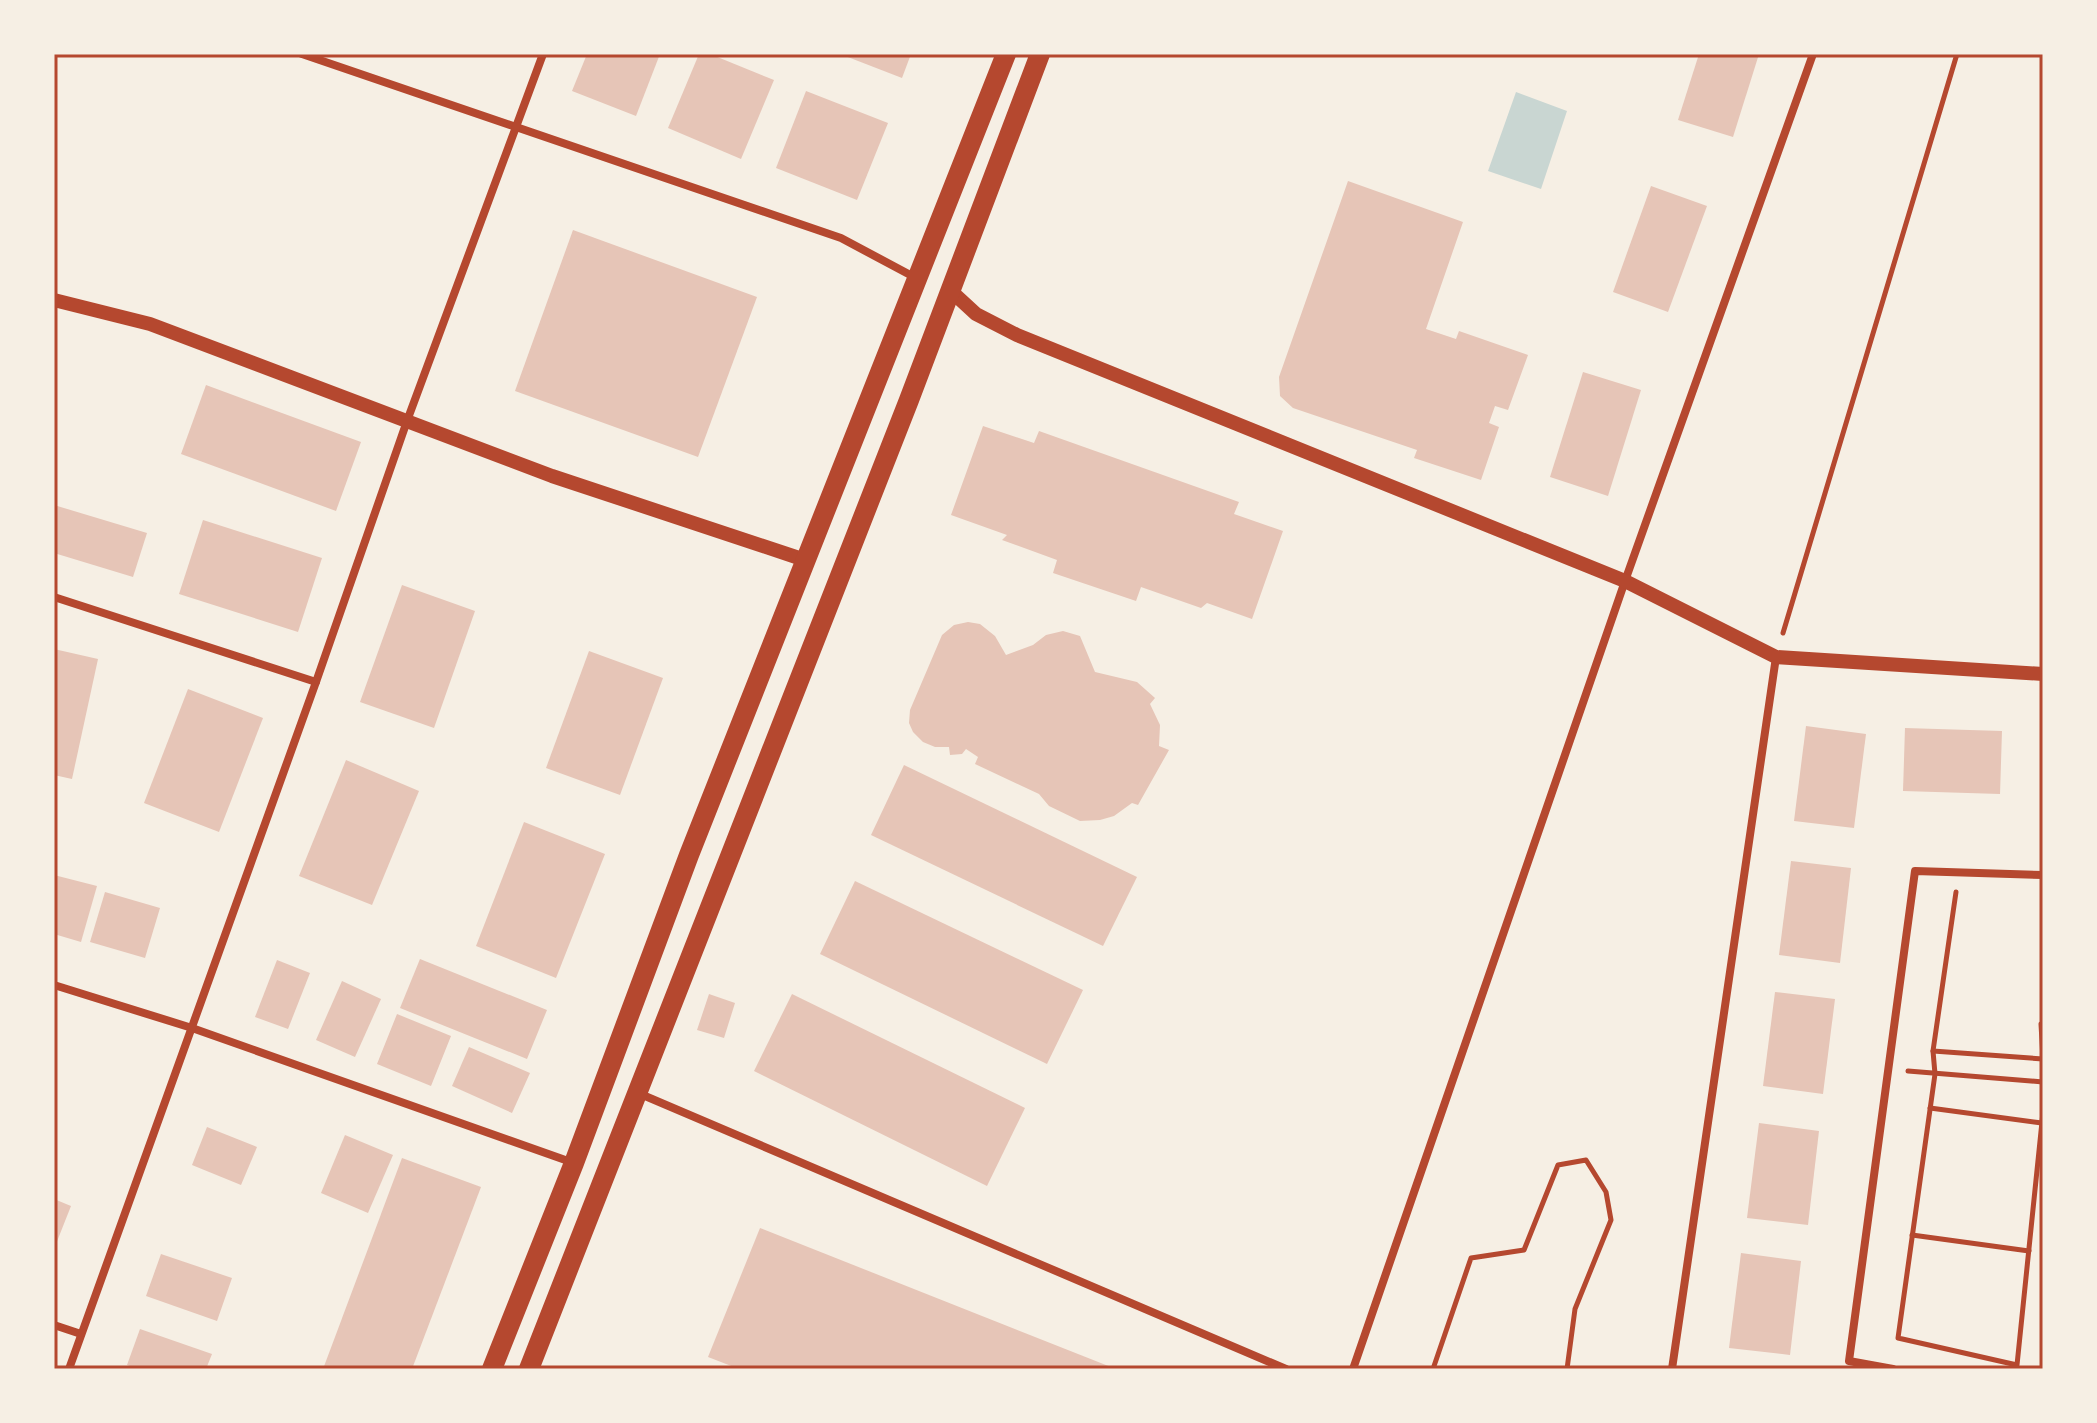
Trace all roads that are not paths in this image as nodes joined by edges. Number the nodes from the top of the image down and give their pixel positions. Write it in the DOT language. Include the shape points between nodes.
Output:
graph roads {
  1 [pos="302,54"];
  2 [pos="543,54"];
  3 [pos="1006,54"];
  4 [pos="1040,54"];
  5 [pos="1813,54"];
  6 [pos="514,127"];
  7 [pos="917,278"];
  8 [pos="951,291"];
  9 [pos="54,300"];
  10 [pos="407,421"];
  11 [pos="805,560"];
  12 [pos="1625,581"];
  13 [pos="54,597"];
  14 [pos="1776,657"];
  15 [pos="2043,674"];
  16 [pos="316,682"];
  17 [pos="2043,875"];
  18 [pos="54,985"];
  19 [pos="192,1028"];
  20 [pos="605,1078"];
  21 [pos="638,1092"];
  22 [pos="574,1163"];
  23 [pos="54,1325"];
  24 [pos="81,1334"];
  25 [pos="69,1369"];
  26 [pos="492,1369"];
  27 [pos="529,1369"];
  28 [pos="1286,1369"];
  29 [pos="1353,1369"];
  30 [pos="1672,1369"];
  31 [pos="1893,1369"];
  1 -- 6 [label="street"];
  2 -- 6 [label="street"];
  3 -- 7 [label="main road"];
  4 -- 8 [label="main road"];
  5 -- 12 [label="street"];
  6 -- 7 [label="street" via="841,238"];
  6 -- 10 [label="street"];
  7 -- 8 [label="main road"];
  7 -- 11 [label="main road"];
  8 -- 12 [label="street" via="976,314 1017,335"];
  8 -- 21 [label="main road"];
  9 -- 10 [label="street" via="150,324"];
  10 -- 11 [label="street" via="552,476"];
  10 -- 16 [label="street"];
  11 -- 20 [label="main road"];
  12 -- 14 [label="street"];
  12 -- 29 [label="street"];
  13 -- 16 [label="street"];
  14 -- 15 [label="street"];
  14 -- 30 [label="street"];
  16 -- 19 [label="street"];
  17 -- 31 [label="street" via="1915,871 1849,1361"];
  18 -- 19 [label="street"];
  19 -- 22 [label="street"];
  19 -- 24 [label="street"];
  20 -- 21 [label="main road"];
  20 -- 22 [label="main road"];
  21 -- 27 [label="main road"];
  21 -- 28 [label="street"];
  22 -- 26 [label="main road"];
  23 -- 24 [label="street"];
  24 -- 25 [label="street"];
}
